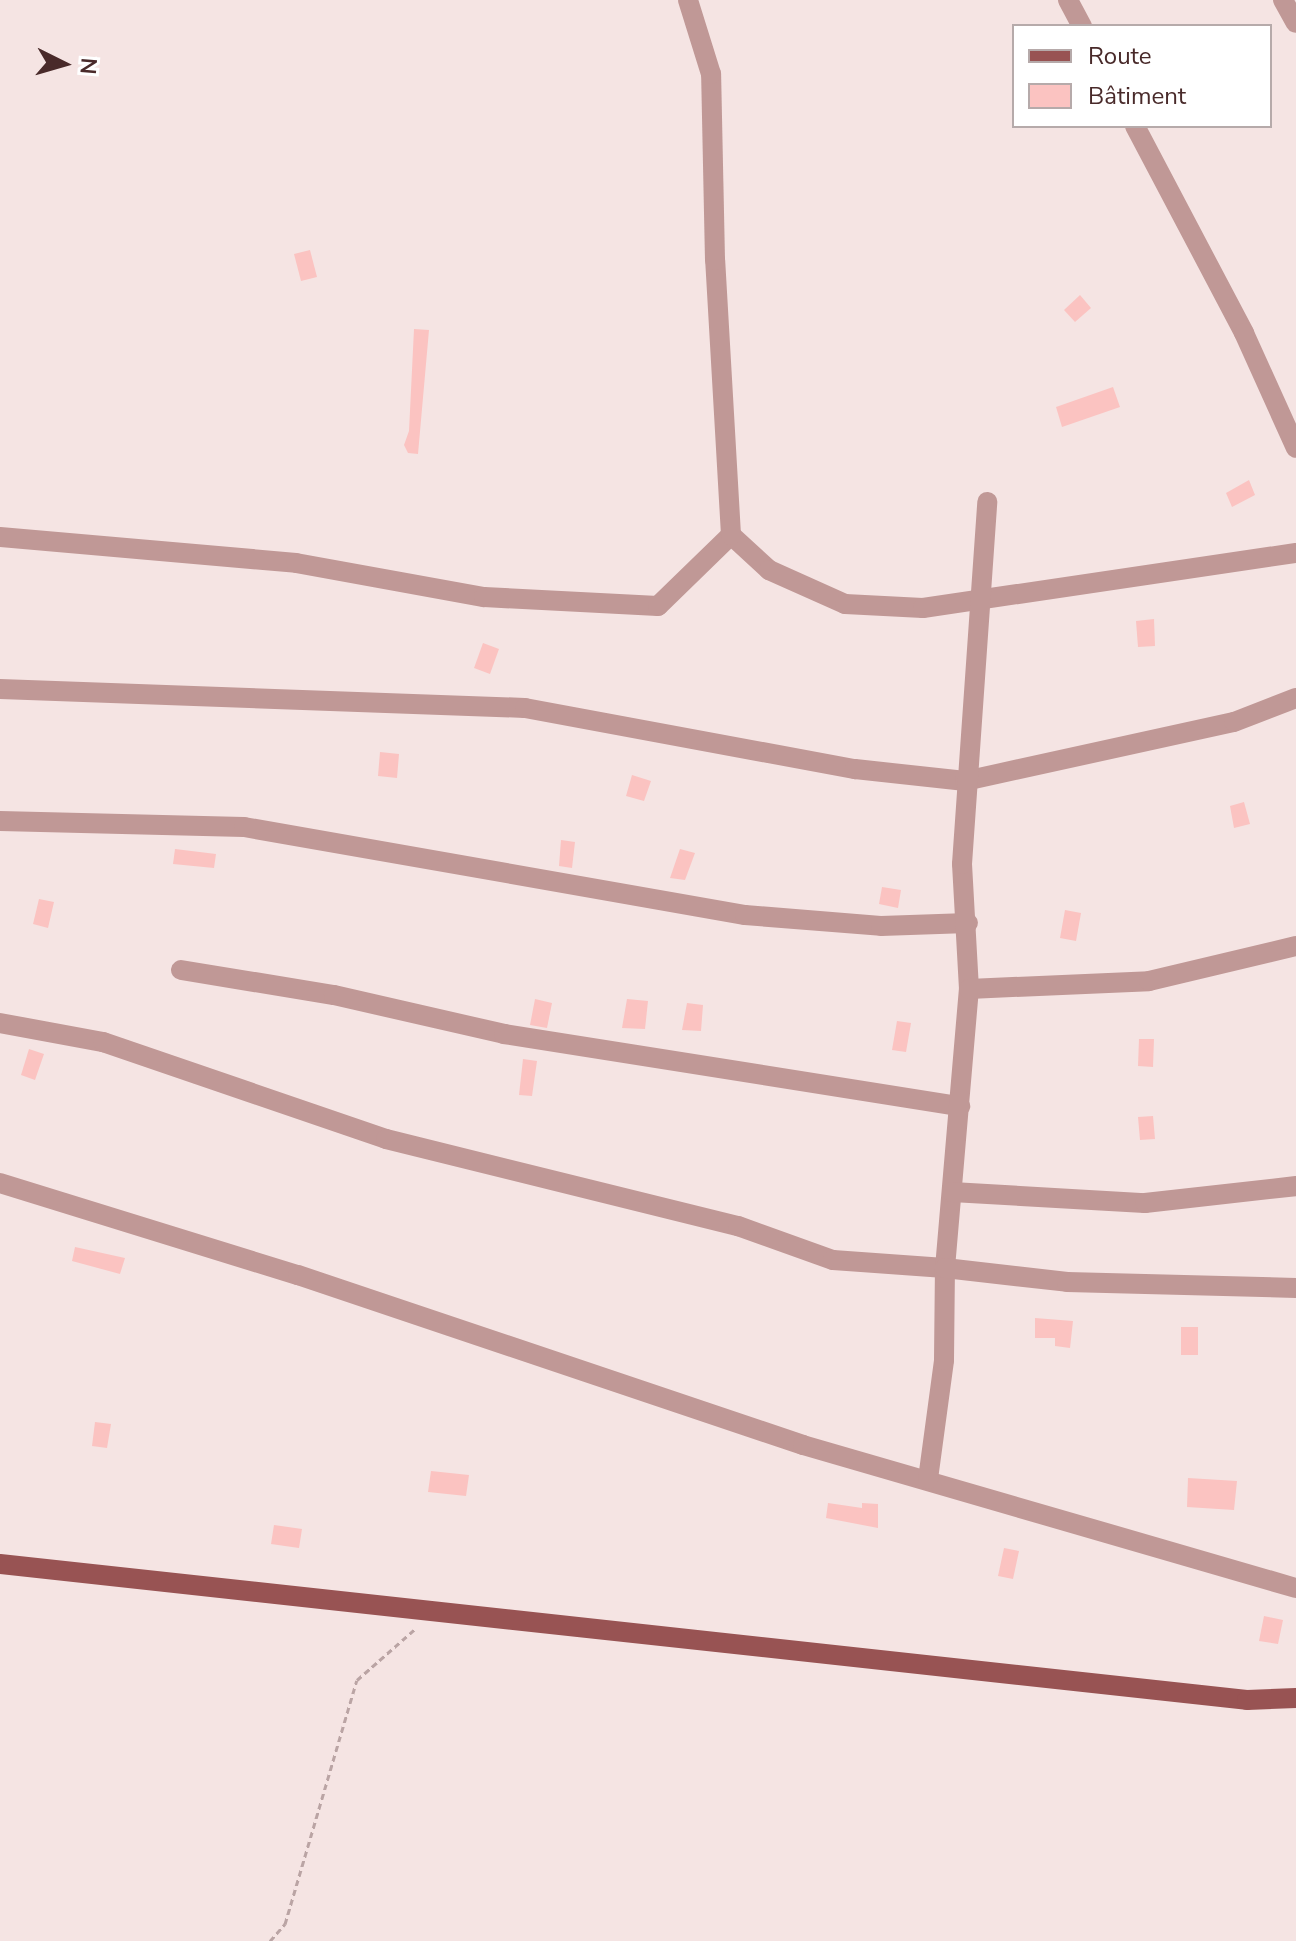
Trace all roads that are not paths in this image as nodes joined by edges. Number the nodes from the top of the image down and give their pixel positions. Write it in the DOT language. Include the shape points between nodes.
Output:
graph roads {
  1 [pos="688,0"];
  2 [pos="1068,0"];
  3 [pos="1283,0"];
  4 [pos="1296,23"];
  5 [pos="1081,24"];
  6 [pos="1136,128"];
  7 [pos="1296,448"];
  8 [pos="987,502"];
  9 [pos="731,535"];
  10 [pos="0,537"];
  11 [pos="1296,553"];
  12 [pos="983,602"];
  13 [pos="0,689"];
  14 [pos="1296,698"];
  15 [pos="965,781"];
  16 [pos="0,821"];
  17 [pos="968,923"];
  18 [pos="1296,946"];
  19 [pos="181,970"];
  20 [pos="969,989"];
  21 [pos="0,1023"];
  22 [pos="960,1106"];
  23 [pos="0,1183"];
  24 [pos="1296,1186"];
  25 [pos="952,1192"];
  26 [pos="945,1268"];
  27 [pos="1296,1288"];
  28 [pos="928,1479"];
  29 [pos="0,1564"];
  30 [pos="1296,1588"];
  31 [pos="1296,1698"];
  1 -- 9 [label="street" via="711,74 715,260"];
  2 -- 5 [label="street"];
  3 -- 4 [label="street"];
  6 -- 7 [label="street" via="1244,333"];
  8 -- 12 [label="street"];
  9 -- 10 [label="street" via="658,606 484,597 296,563"];
  9 -- 12 [label="street" via="769,570 845,604 923,608"];
  11 -- 12 [label="street" via="1213,561"];
  12 -- 15 [label="street" via="970,690"];
  13 -- 15 [label="street" via="525,708 855,769"];
  14 -- 15 [label="street" via="1234,722"];
  15 -- 17 [label="street" via="962,864"];
  16 -- 17 [label="street" via="244,827 745,915 881,926"];
  17 -- 20 [label="street"];
  18 -- 20 [label="street" via="1149,981"];
  19 -- 22 [label="street" via="334,995 504,1034"];
  20 -- 22 [label="street"];
  21 -- 26 [label="street" via="103,1042 386,1139 738,1226 833,1260"];
  22 -- 25 [label="street"];
  23 -- 28 [label="street" via="298,1275 803,1445"];
  24 -- 25 [label="street" via="1145,1203"];
  25 -- 26 [label="street"];
  26 -- 27 [label="street" via="1067,1282"];
  26 -- 28 [label="street" via="944,1360"];
  28 -- 30 [label="street"];
  29 -- 31 [label="main road" via="1247,1700"];
}
